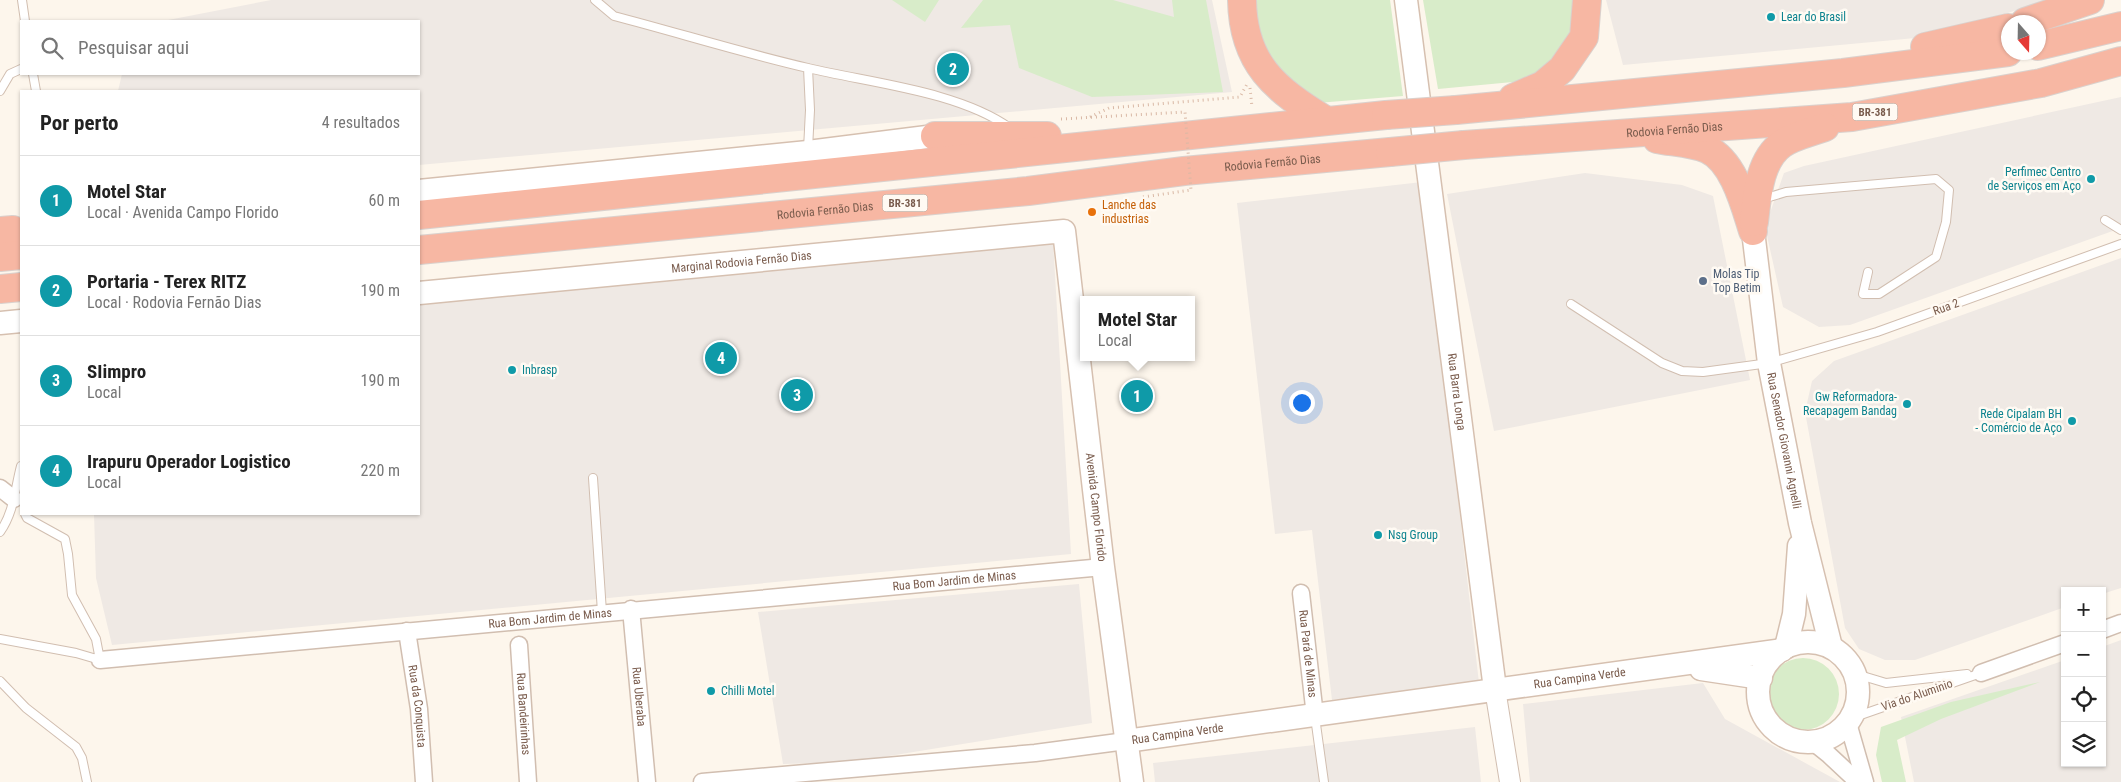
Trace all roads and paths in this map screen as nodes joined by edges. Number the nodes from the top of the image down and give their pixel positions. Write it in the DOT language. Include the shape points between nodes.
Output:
graph roads {
  1 [pos="22,0"];
  2 [pos="595,0"];
  3 [pos="1242,0"];
  4 [pos="1406,0"];
  5 [pos="1587,0"];
  6 [pos="2076,2"];
  7 [pos="2043,15"];
  8 [pos="25,20"];
  9 [pos="2121,26"];
  10 [pos="2001,30"];
  11 [pos="2046,44"];
  12 [pos="2001,53"];
  13 [pos="2121,61"];
  14 [pos="808,68"];
  15 [pos="20,69"];
  16 [pos="1843,73"];
  17 [pos="33,75"];
  18 [pos="1249,80"];
  19 [pos="36,90"];
  20 [pos="0,91"];
  21 [pos="1492,107"];
  22 [pos="1852,116"];
  23 [pos="1325,120"];
  24 [pos="1624,132"];
  25 [pos="935,136"];
  26 [pos="1021,136"];
  27 [pos="1100,146"];
  28 [pos="808,152"];
  29 [pos="420,191"];
  30 [pos="1143,197"];
  31 [pos="1757,202"];
  32 [pos="420,215"];
  33 [pos="2105,220"];
  34 [pos="2121,230"];
  35 [pos="1064,231"];
  36 [pos="1753,231"];
  37 [pos="15,234"];
  38 [pos="2121,244"];
  39 [pos="420,250"];
  40 [pos="0,258"];
  41 [pos="1868,272"];
  42 [pos="20,287"];
  43 [pos="0,289"];
  44 [pos="420,293"];
  45 [pos="1572,304"];
  46 [pos="20,321"];
  47 [pos="0,323"];
  48 [pos="1769,363"];
  49 [pos="593,478"];
  50 [pos="20,479"];
  51 [pos="0,488"];
  52 [pos="18,504"];
  53 [pos="26,515"];
  54 [pos="1800,522"];
  55 [pos="0,532"];
  56 [pos="1103,567"];
  57 [pos="1301,593"];
  58 [pos="632,609"];
  59 [pos="602,612"];
  60 [pos="2121,623"];
  61 [pos="2106,629"];
  62 [pos="407,631"];
  63 [pos="0,639"];
  64 [pos="2061,644"];
  65 [pos="519,645"];
  66 [pos="1831,647"];
  67 [pos="1784,648"];
  68 [pos="100,660"];
  69 [pos="1653,668"];
  70 [pos="1981,673"];
  71 [pos="1856,674"];
  72 [pos="1761,678"];
  73 [pos="0,681"];
  74 [pos="1495,689"];
  75 [pos="1315,716"];
  76 [pos="1850,720"];
  77 [pos="1126,740"];
  78 [pos="1813,742"];
  79 [pos="87,782"];
  80 [pos="424,782"];
  81 [pos="528,782"];
  82 [pos="647,782"];
  83 [pos="702,782"];
  84 [pos="1132,782"];
  85 [pos="1324,782"];
  86 [pos="1510,782"];
  87 [pos="1858,782"];
  88 [pos="1864,782"];
  1 -- 8 [label="lane"];
  2 -- 14 [label="lane" via="614,16"];
  3 -- 23 [label="highway" via="1251,50 1269,79 1293,100"];
  4 -- 74 [label="main road, Rua Barra Longa"];
  5 -- 21 [label="highway" via="1584,37 1562,69 1543,85"];
  6 -- 7 [label="highway"];
  9 -- 11 [label="highway"];
  10 -- 16 [label="highway" via="1925,47"];
  12 -- 16 [label="highway"];
  13 -- 22 [label="highway, Rodovia Fernão Dias / BR-381" via="2041,82"];
  14 -- 26 [label="lane" via="972,107"];
  14 -- 28 [label="lane"];
  15 -- 20 [label="lane" via="10,74"];
  16 -- 21 [label="highway"];
  17 -- 19 [label="lane"];
  18 -- 30 [label="path, bridge" via="1240,97 1109,108 1087,119 1185,112 1191,190"];
  21 -- 23 [label="highway, bridge"];
  22 -- 24 [label="highway, Rodovia Fernão Dias / BR-381"];
  22 -- 31 [label="highway" via="1782,144 1767,163"];
  23 -- 27 [label="highway"];
  24 -- 36 [label="highway" via="1707,149 1727,167 1741,192"];
  24 -- 39 [label="highway, Rodovia Fernão Dias / BR-381, bridge" via="1184,171 1018,192"];
  25 -- 26 [label="highway"];
  25 -- 28 [label="main road"];
  26 -- 27 [label="highway" via="1054,136"];
  27 -- 32 [label="highway"];
  28 -- 29 [label="main road"];
  31 -- 36 [label="highway"];
  31 -- 41 [label="lane" via="1786,192 1936,179 1949,190 1946,222 1936,257 1879,294 1863,294"];
  33 -- 34 [label="lane"];
  35 -- 44 [label="main road, Marginal Rodovia Fernão Dias"];
  35 -- 56 [label="main road, Avenida Campo Florido"];
  36 -- 48 [label="main road, Rua Senador Giovanni Agnelli"];
  37 -- 40 [label="highway"];
  38 -- 48 [label="lane, Rua 2" via="1877,332"];
  42 -- 43 [label="highway"];
  45 -- 48 [label="lane, Rua 2" via="1662,363 1682,371 1703,372"];
  46 -- 47 [label="main road"];
  48 -- 54 [label="main road, Rua Senador Giovanni Agnelli"];
  49 -- 59 [label="lane"];
  50 -- 52 [label="lane"];
  51 -- 52 [label="street"];
  52 -- 55 [label="lane"];
  53 -- 68 [label="lane" via="65,539 72,595 96,639"];
  54 -- 66 [label="main road, Rua Senador Giovanni Agnelli"];
  54 -- 67 [label="main road" via="1794,614"];
  56 -- 58 [label="street, Rua Bom Jardim de Minas"];
  56 -- 77 [label="main road, Avenida Campo Florido"];
  57 -- 75 [label="street, Rua Pará de Minas"];
  58 -- 59 [label="street, Rua Bom Jardim de Minas"];
  58 -- 82 [label="street, Rua Uberaba"];
  59 -- 62 [label="street, Rua Bom Jardim de Minas"];
  60 -- 61 [label="street"];
  62 -- 68 [label="street, Rua Bom Jardim de Minas"];
  62 -- 80 [label="street, Rua da Conquista" via="419,709"];
  63 -- 68 [label="lane, Rua Bom Jardim de Minas"];
  64 -- 70 [label="street"];
  65 -- 81 [label="street, Rua Bandeirinhas"];
  66 -- 67 [label="main road" via="1809,642"];
  66 -- 71 [label="main road" via="1841,654"];
  67 -- 69 [label="main road, Rua Campina Verde"];
  67 -- 72 [label="main road" via="1770,660"];
  69 -- 72 [label="main road, Rua Campina Verde" via="1700,668"];
  69 -- 74 [label="main road, Rua Campina Verde"];
  70 -- 71 [label="lane" via="1886,683"];
  70 -- 76 [label="lane, Via do Aluminio"];
  71 -- 76 [label="main road" via="1859,689"];
  72 -- 78 [label="main road" via="1759,701 1763,715 1772,727 1784,736"];
  73 -- 79 [label="lane" via="26,708 76,747"];
  74 -- 75 [label="main road, Rua Campina Verde"];
  74 -- 86 [label="street, Rua Barra Longa"];
  75 -- 77 [label="main road, Rua Campina Verde"];
  75 -- 85 [label="lane"];
  76 -- 78 [label="main road" via="1838,732"];
  76 -- 88 [label="street"];
  77 -- 83 [label="street, Rua Campina Verde" via="1035,753"];
  77 -- 84 [label="main road, Avenida Campo Florido"];
  78 -- 87 [label="street"];
}
